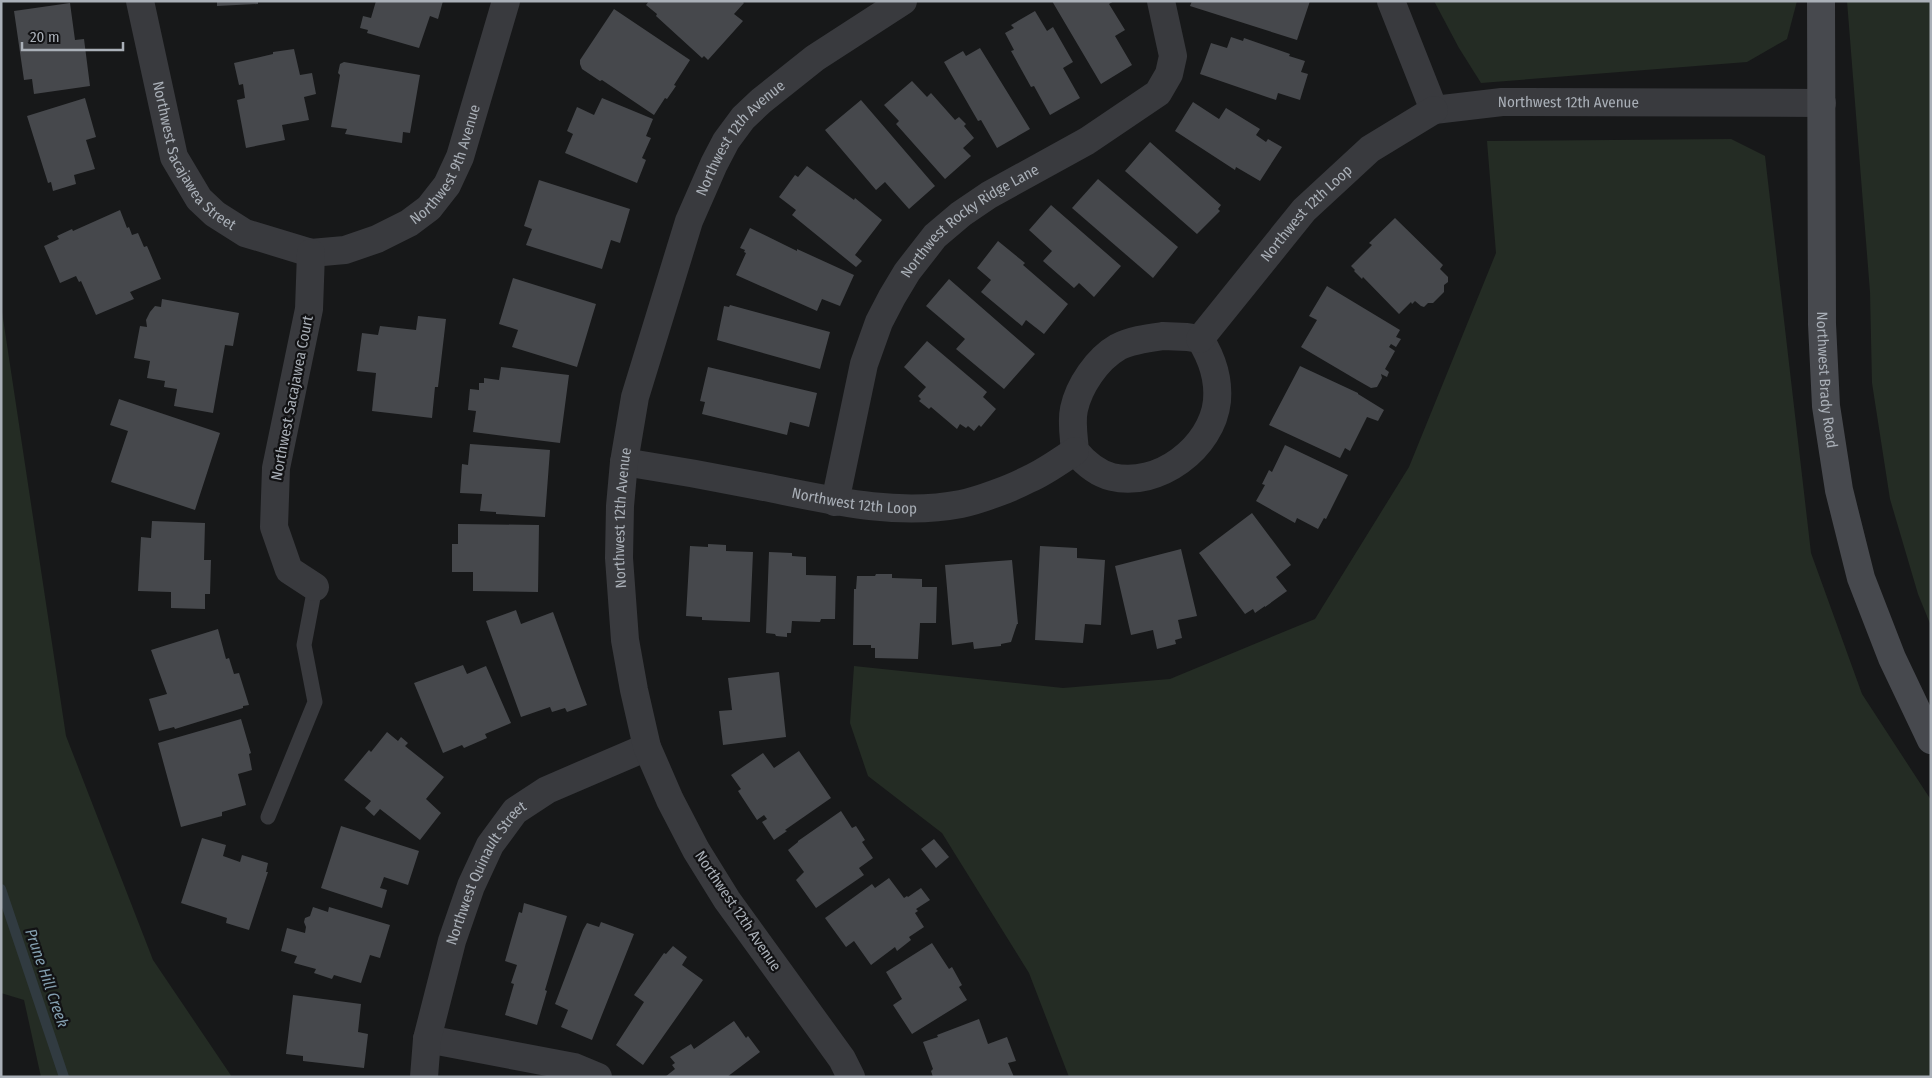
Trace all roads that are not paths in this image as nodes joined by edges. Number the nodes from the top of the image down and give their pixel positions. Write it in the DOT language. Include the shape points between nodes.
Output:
graph roads {
  1 [pos="140,1"];
  2 [pos="506,1"];
  3 [pos="903,1"];
  4 [pos="1161,1"];
  5 [pos="1391,1"];
  6 [pos="1821,1"];
  7 [pos="1822,103"];
  8 [pos="1434,110"];
  9 [pos="311,253"];
  10 [pos="1200,339"];
  11 [pos="1074,451"];
  12 [pos="624,462"];
  13 [pos="835,502"];
  14 [pos="315,587"];
  15 [pos="1931,740"];
  16 [pos="647,747"];
  17 [pos="268,817"];
  18 [pos="426,1039"];
  19 [pos="424,1077"];
  20 [pos="598,1077"];
  21 [pos="851,1077"];
  1 -- 9 [label="street, Northwest Sacajawea Street" via="174,157 199,199 245,233"];
  2 -- 9 [label="street, Northwest 9th Avenue" via="460,157 447,185 410,223 345,250"];
  3 -- 12 [label="street, Northwest 12th Avenue" via="786,80 744,118 726,141 689,221 634,397"];
  4 -- 13 [label="street, Northwest Rocky Ridge Lane" via="1173,56 1170,74 1158,94 1087,141 961,214 935,236 892,296 864,364"];
  5 -- 8 [label="street"];
  6 -- 7 [label="main road, Northwest Brady Road"];
  7 -- 8 [label="street, Northwest 12th Avenue" via="1502,102"];
  7 -- 15 [label="main road, Northwest Brady Road" via="1822,324 1826,406 1839,490 1861,578 1892,658"];
  8 -- 10 [label="street, Northwest 12th Loop" via="1370,149 1304,210"];
  9 -- 14 [label="street, Northwest Sacajawea Court" via="309,309 276,468 274,527 289,570"];
  10 -- 11 [label="street" via="1163,336 1144,339 1118,347 1104,358 1086,382 1074,410"];
  10 -- 11 [label="street" via="1213,365 1217,401 1209,426 1196,447 1163,471 1139,478 1111,477 1085,464"];
  11 -- 13 [label="street, Northwest 12th Loop" via="1029,480 962,503 920,509"];
  12 -- 13 [label="street, Northwest 12th Loop"];
  12 -- 16 [label="street, Northwest 12th Avenue" via="619,558 625,640"];
  14 -- 17 [label="lane" via="304,645 315,702"];
  16 -- 18 [label="street, Northwest Quinault Street" via="546,790 515,811 490,844 452,941"];
  16 -- 21 [label="street, Northwest 12th Avenue" via="670,800 726,900 842,1059"];
  18 -- 19 [label="street, Northwest Quinault Street"];
  18 -- 20 [label="street" via="574,1067"];
}
